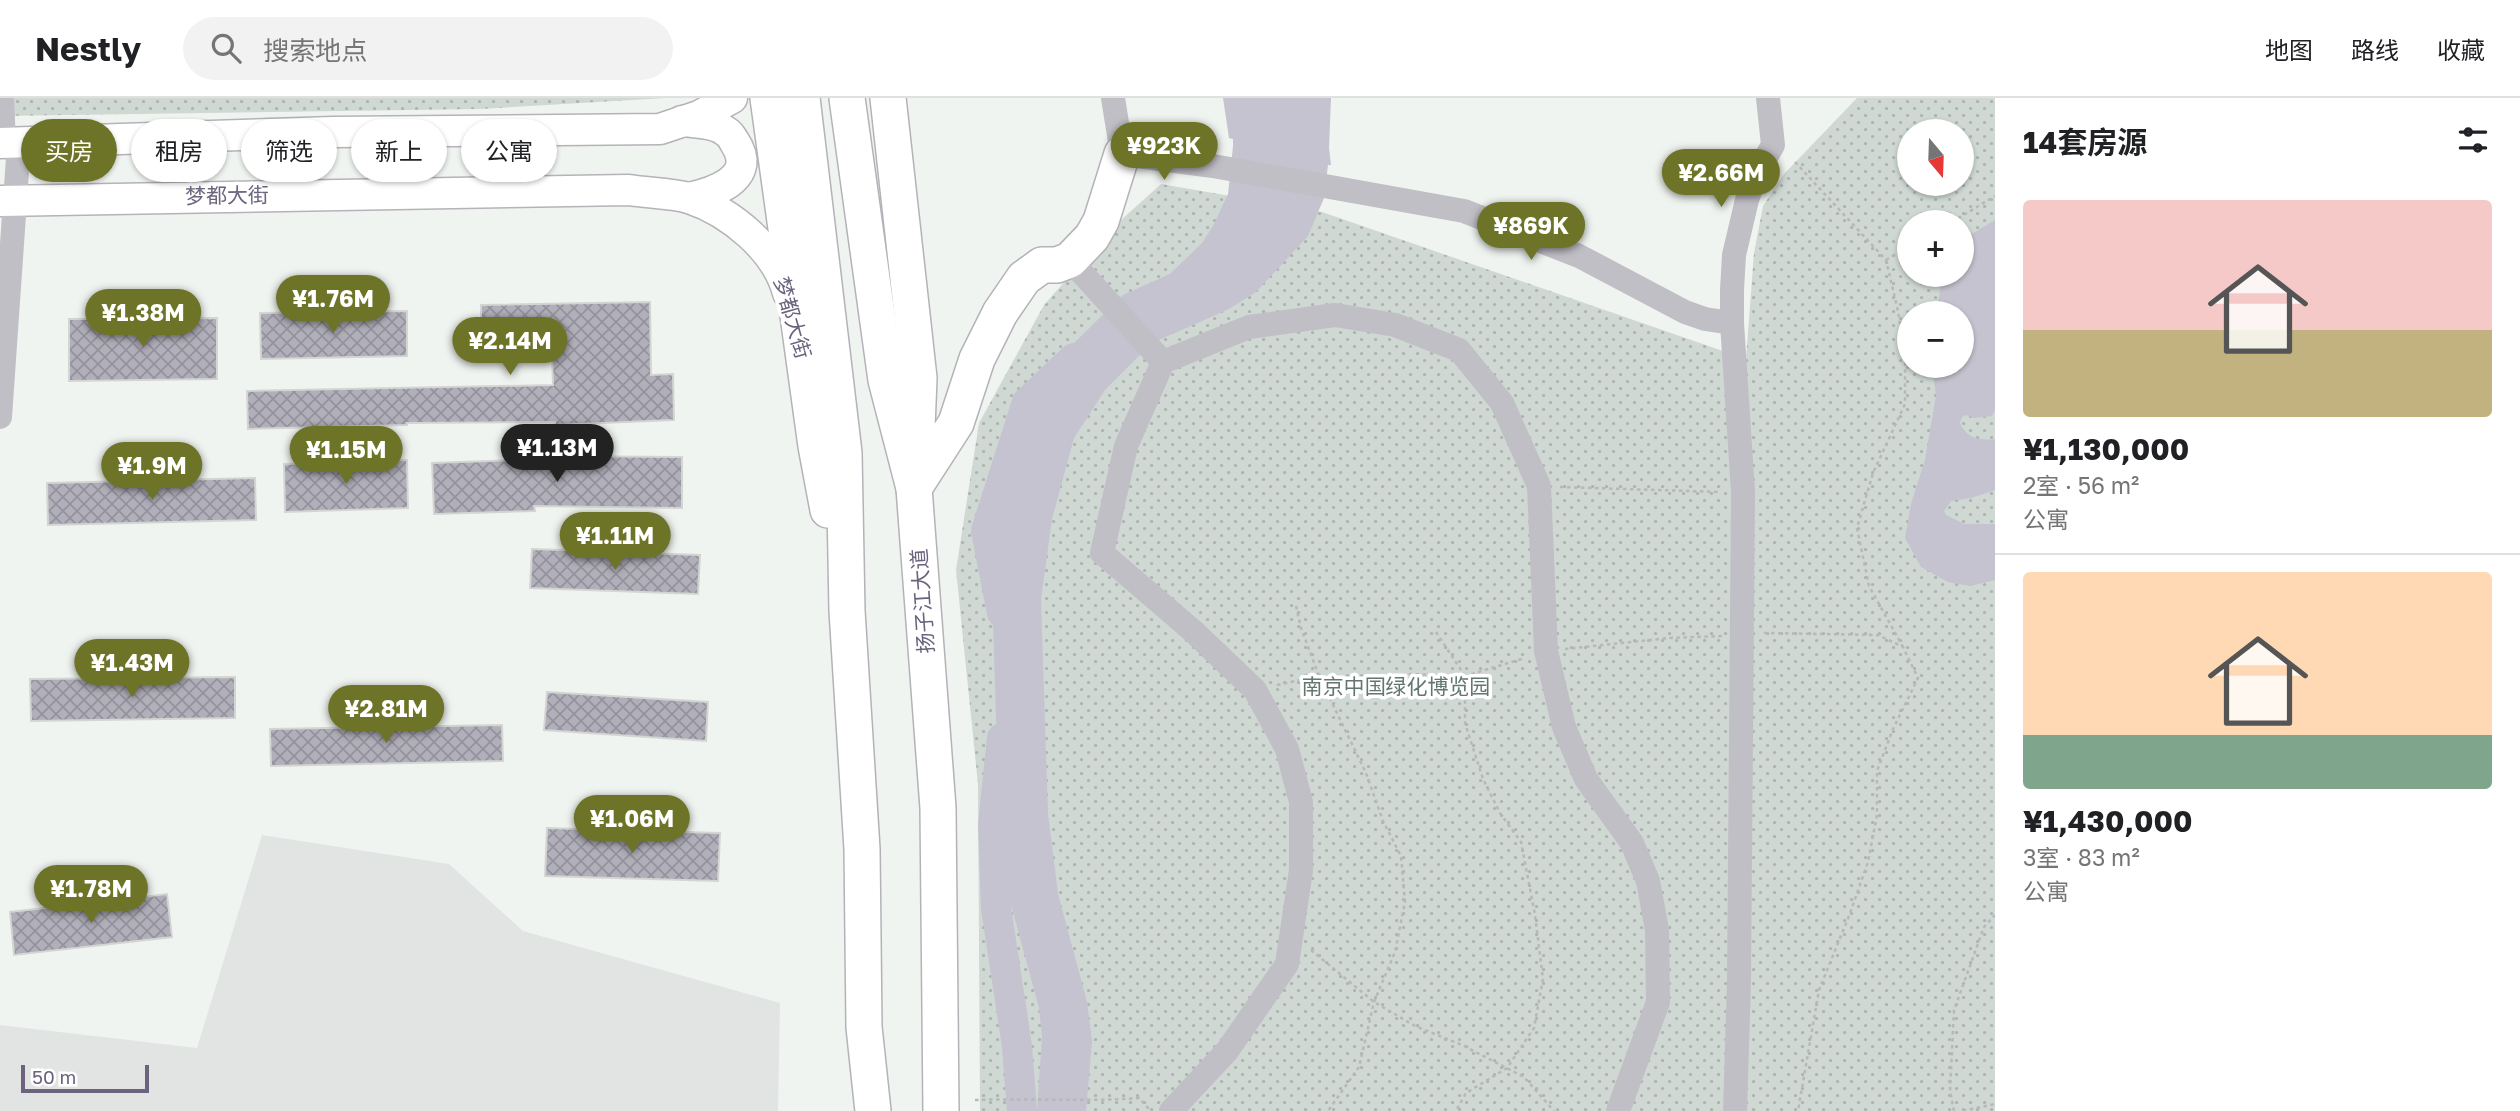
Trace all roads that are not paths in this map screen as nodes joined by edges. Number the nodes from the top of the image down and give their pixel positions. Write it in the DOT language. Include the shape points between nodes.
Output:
graph roads {
  1 [pos="2,98"];
  2 [pos="732,98"];
  3 [pos="768,98"];
  4 [pos="802,98"];
  5 [pos="847,98"];
  6 [pos="888,98"];
  7 [pos="1113,98"];
  8 [pos="1768,98"];
  9 [pos="682,121"];
  10 [pos="8,143"];
  11 [pos="1122,153"];
  12 [pos="689,198"];
  13 [pos="7,200"];
  14 [pos="1070,260"];
  15 [pos="1732,323"];
  16 [pos="1163,362"];
  17 [pos="807,374"];
  18 [pos="0,417"];
  19 [pos="914,488"];
  20 [pos="847,611"];
  21 [pos="864,1027"];
  22 [pos="851,1111"];
  23 [pos="873,1111"];
  24 [pos="941,1111"];
  25 [pos="1171,1111"];
  26 [pos="1618,1111"];
  27 [pos="1735,1111"];
  1 -- 10 [label="street"];
  2 -- 9 [label="main road"];
  3 -- 17 [label="highway"];
  4 -- 20 [label="highway" via="844,453"];
  5 -- 19 [label="highway, 扬子江大道" via="886,380"];
  6 -- 19 [label="highway" via="919,378"];
  7 -- 11 [label="street"];
  8 -- 15 [label="street" via="1773,145 1756,175 1734,255"];
  9 -- 10 [label="main road" via="660,129 333,132"];
  9 -- 12 [label="main road" via="725,131 735,142 742,163 729,184"];
  10 -- 13 [label="street"];
  11 -- 14 [label="highway" via="1101,221"];
  11 -- 15 [label="street" via="1464,211 1579,256 1685,312"];
  12 -- 13 [label="main road, 梦都大街" via="629,190"];
  12 -- 17 [label="main road, 梦都大街" via="735,221 771,254 785,282"];
  13 -- 18 [label="street"];
  14 -- 16 [label="street"];
  14 -- 19 [label="highway" via="1042,265 1024,278 1000,313 977,359 956,424"];
  15 -- 27 [label="street" via="1743,492"];
  16 -- 25 [label="street" via="1126,446 1102,553 1255,690 1287,748 1301,802 1301,870 1287,964 1227,1051"];
  16 -- 26 [label="street" via="1249,327 1335,315 1395,325 1459,350 1502,403 1539,486 1546,651 1564,727 1586,779 1632,843 1647,881 1657,930 1658,1002"];
  17 -- 20 [label="highway"];
  19 -- 24 [label="highway, 扬子江大道" via="938,808"];
  20 -- 21 [label="highway" via="862,849"];
  21 -- 22 [label="highway"];
  21 -- 23 [label="highway"];
}
